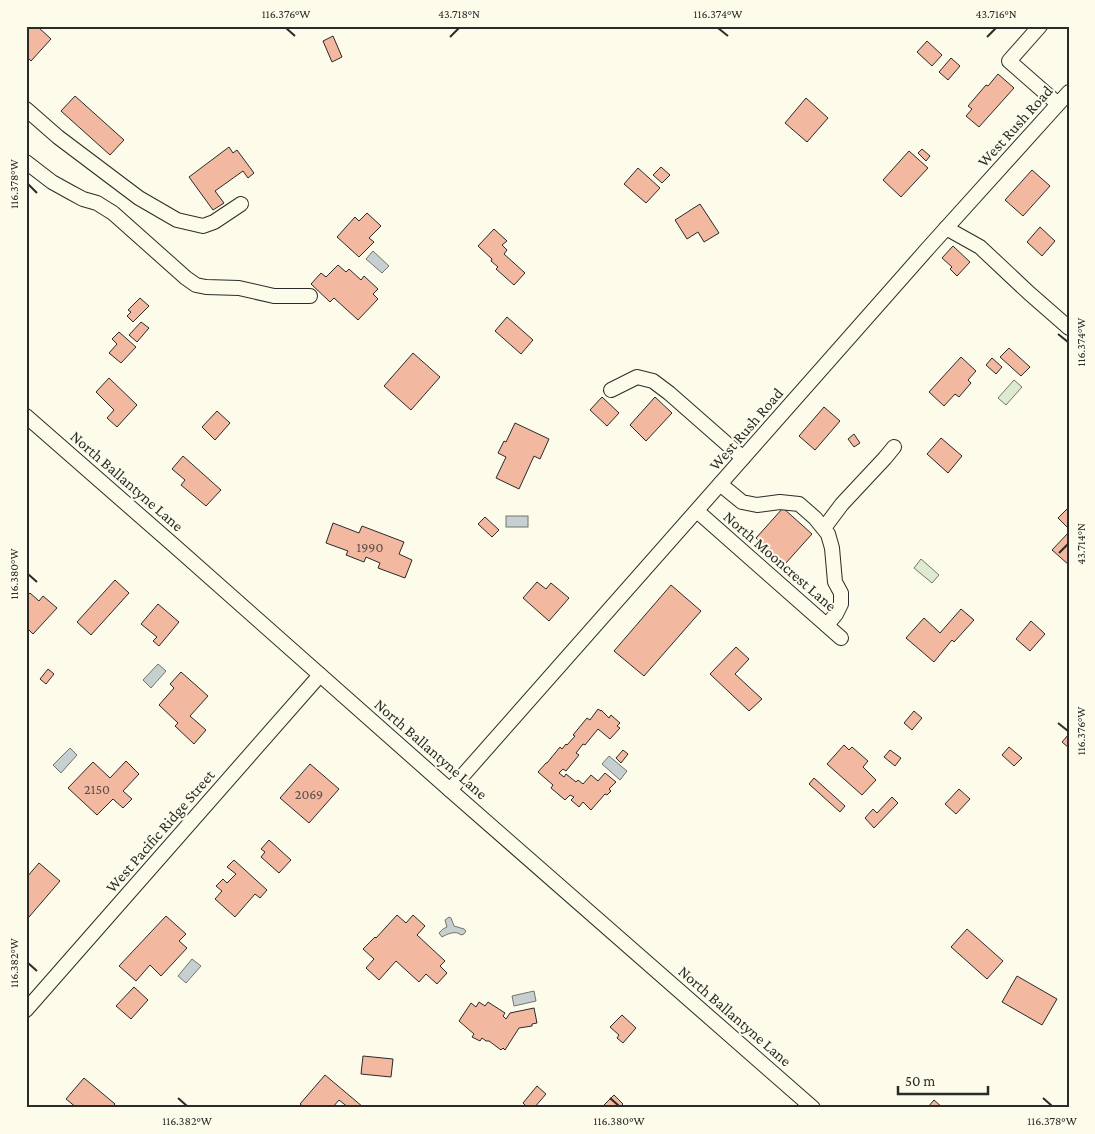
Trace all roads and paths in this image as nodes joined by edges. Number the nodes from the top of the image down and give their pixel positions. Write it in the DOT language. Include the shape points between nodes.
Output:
graph roads {
  1 [pos="1040,26"];
  2 [pos="1069,92"];
  3 [pos="1058,104"];
  4 [pos="26,109"];
  5 [pos="26,162"];
  6 [pos="241,204"];
  7 [pos="946,228"];
  8 [pos="310,296"];
  9 [pos="1069,328"];
  10 [pos="611,390"];
  11 [pos="26,416"];
  12 [pos="894,447"];
  13 [pos="743,458"];
  14 [pos="720,484"];
  15 [pos="697,511"];
  16 [pos="824,528"];
  17 [pos="827,625"];
  18 [pos="841,638"];
  19 [pos="320,674"];
  20 [pos="450,790"];
  21 [pos="26,1010"];
  22 [pos="813,1108"];
  1 -- 3 [label="street" via="1010,62"];
  2 -- 3 [label="street, West Rush Road"];
  3 -- 7 [label="street, West Rush Road"];
  4 -- 6 [label="street" via="139,198 178,220 203,226"];
  5 -- 8 [label="street" via="52,182 113,213 196,285 239,288 274,296"];
  7 -- 9 [label="street" via="980,247"];
  7 -- 13 [label="street, West Rush Road"];
  10 -- 13 [label="street" via="637,377 653,381"];
  11 -- 19 [label="street, North Ballantyne Lane"];
  12 -- 16 [label="street"];
  13 -- 14 [label="street, West Rush Road"];
  14 -- 15 [label="street, West Rush Road"];
  14 -- 16 [label="street" via="742,502 757,506 780,502 799,504"];
  15 -- 17 [label="street, North Mooncrest Lane"];
  15 -- 20 [label="street, West Rush Road"];
  16 -- 17 [label="street" via="832,548 835,582 841,593 841,604"];
  17 -- 18 [label="street, North Mooncrest Lane"];
  19 -- 20 [label="street, North Ballantyne Lane"];
  19 -- 21 [label="street, West Pacific Ridge Street"];
  20 -- 22 [label="street, North Ballantyne Lane"];
}
